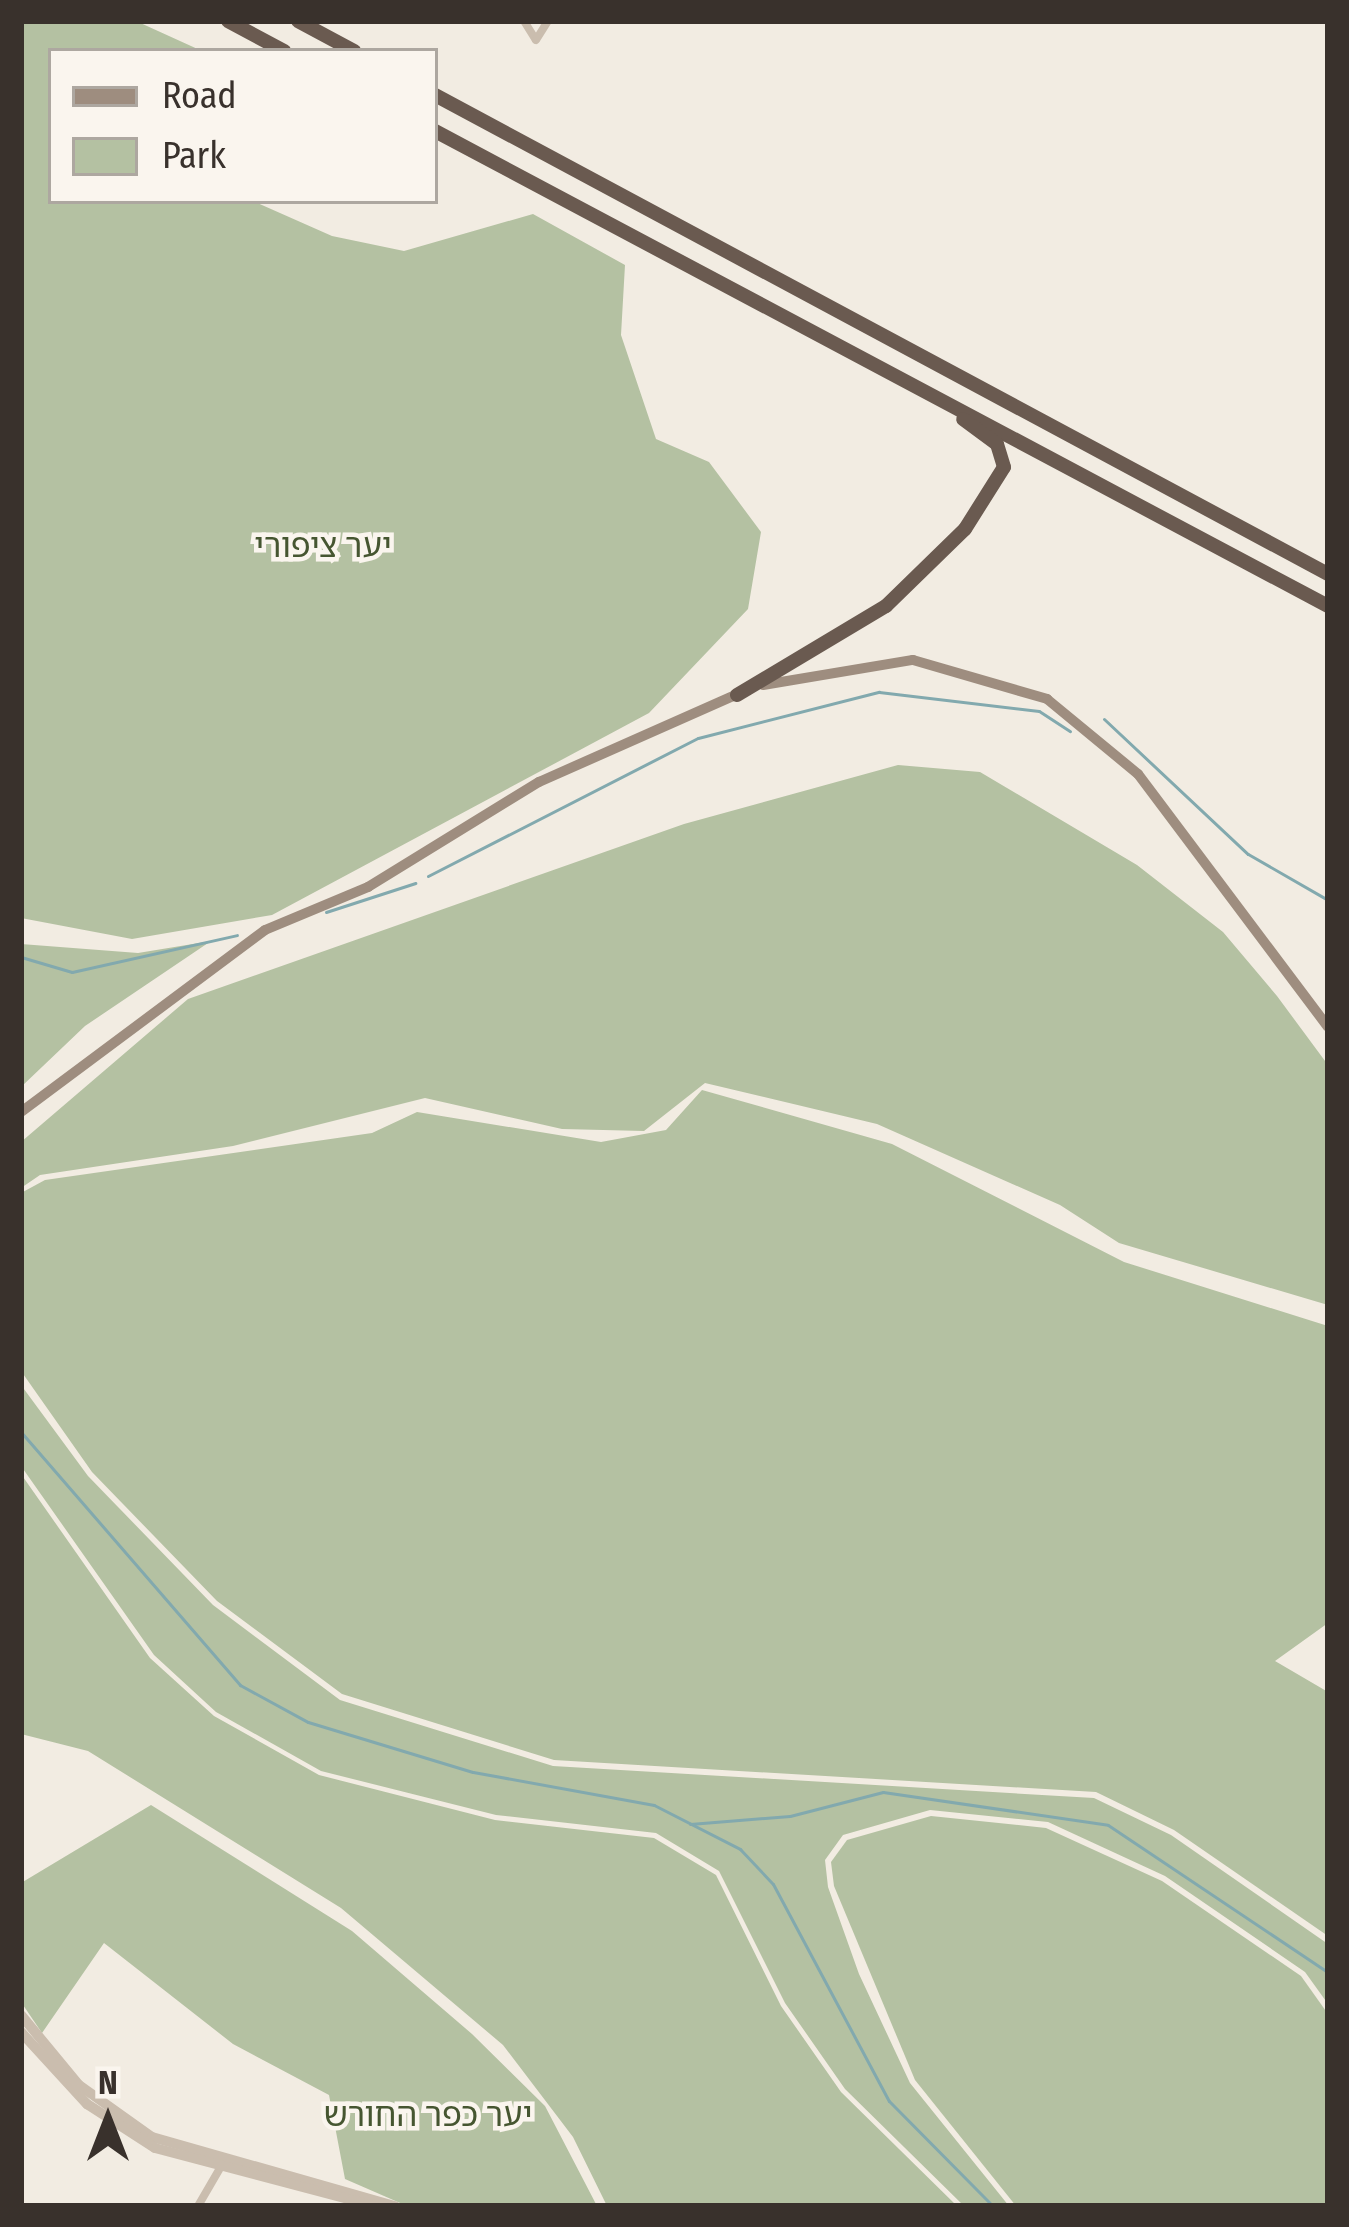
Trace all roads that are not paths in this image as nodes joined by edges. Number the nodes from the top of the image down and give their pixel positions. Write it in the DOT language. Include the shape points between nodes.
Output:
graph roads {
  1 [pos="228,21"];
  2 [pos="298,21"];
  3 [pos="524,21"];
  4 [pos="548,21"];
  5 [pos="278,48"];
  6 [pos="348,48"];
  7 [pos="438,96"];
  8 [pos="438,133"];
  9 [pos="845,348"];
  10 [pos="1328,574"];
  11 [pos="1328,606"];
  12 [pos="737,695"];
  13 [pos="1328,1027"];
  14 [pos="21,1112"];
  15 [pos="21,2015"];
  16 [pos="21,2032"];
  17 [pos="223,2166"];
  18 [pos="198,2206"];
  19 [pos="375,2206"];
  20 [pos="395,2206"];
  1 -- 5 [label="highway"];
  2 -- 6 [label="highway"];
  3 -- 4 [label="street" via="533,40"];
  7 -- 10 [label="highway"];
  8 -- 9 [label="highway"];
  9 -- 11 [label="highway"];
  9 -- 12 [label="highway" via="990,436 1002,477 902,592"];
  12 -- 13 [label="main road" via="844,663 914,660 1047,699 1138,774"];
  12 -- 14 [label="main road" via="539,782 368,887 265,930"];
  15 -- 17 [label="street" via="121,2119"];
  16 -- 17 [label="street" via="120,2128"];
  17 -- 18 [label="street"];
  17 -- 19 [label="street"];
  17 -- 20 [label="street"];
}
